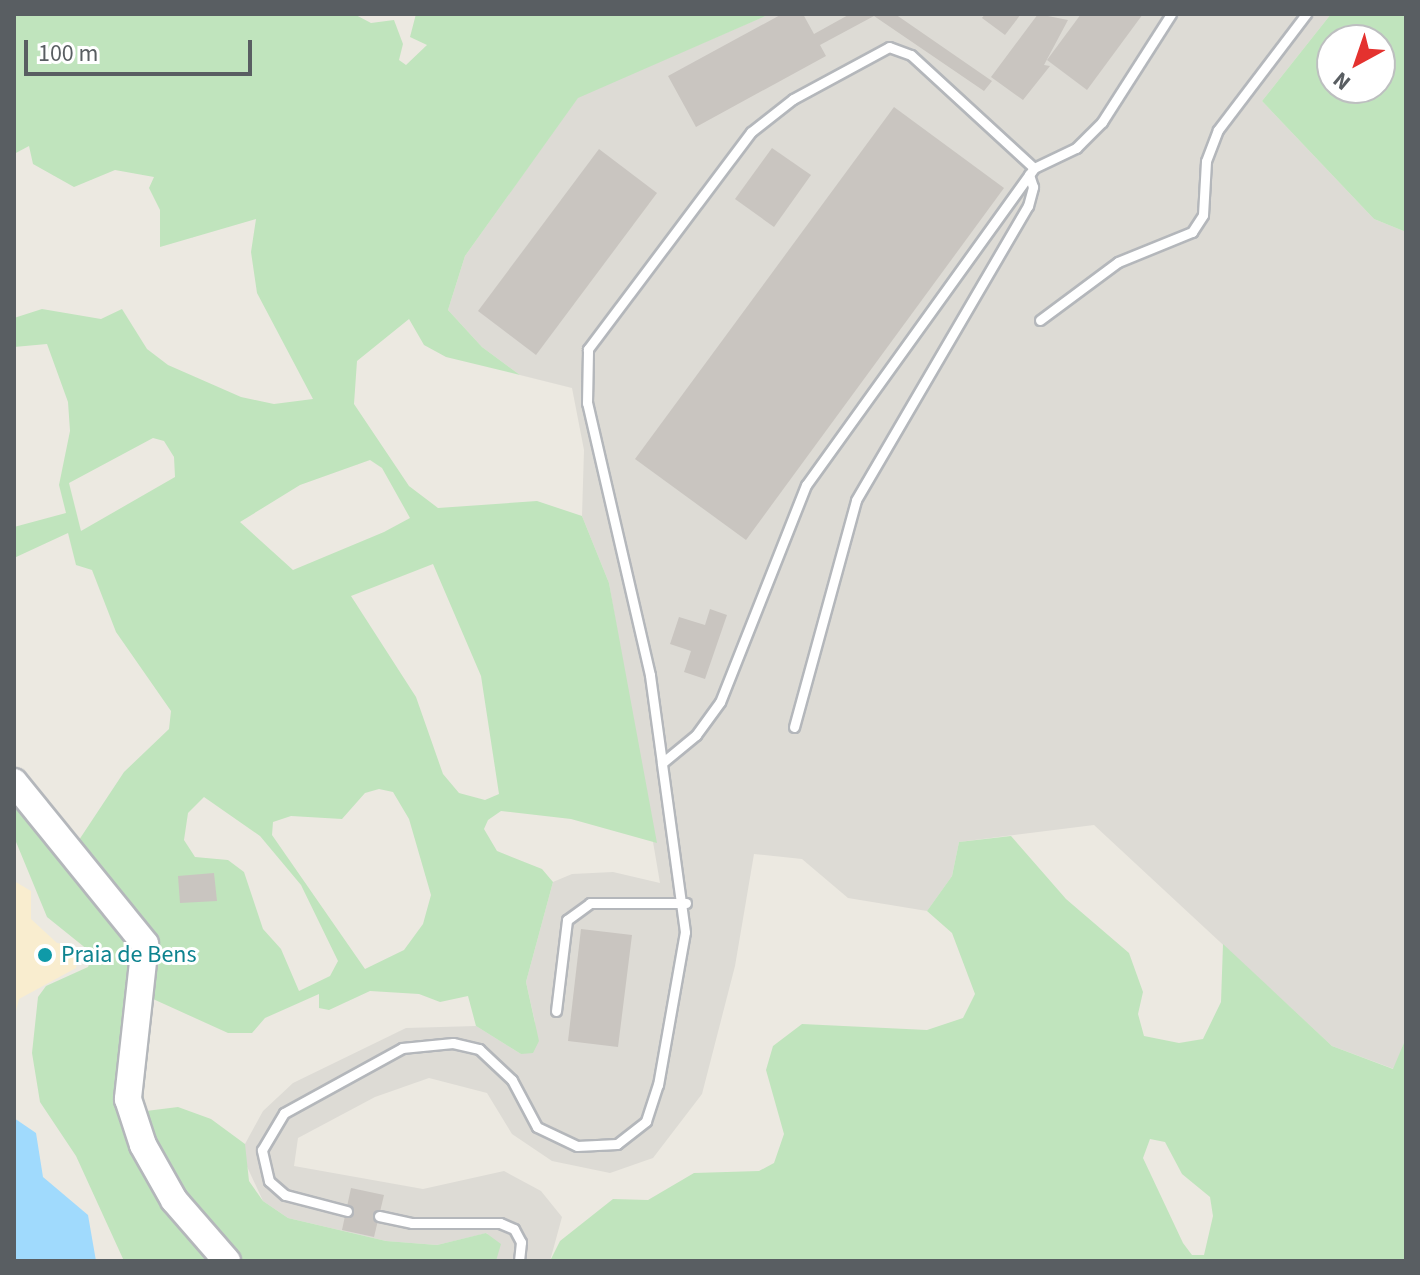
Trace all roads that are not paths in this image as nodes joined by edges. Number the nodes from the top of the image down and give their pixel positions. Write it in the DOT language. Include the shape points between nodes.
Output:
graph roads {
  1 [pos="1171,14"];
  2 [pos="1306,14"];
  3 [pos="1031,172"];
  4 [pos="1040,320"];
  5 [pos="794,727"];
  6 [pos="662,763"];
  7 [pos="14,782"];
  8 [pos="686,903"];
  9 [pos="556,1011"];
  10 [pos="347,1211"];
  11 [pos="379,1216"];
  12 [pos="227,1261"];
  13 [pos="519,1261"];
  1 -- 3 [label="lane" via="1102,122 1076,148"];
  2 -- 4 [label="lane" via="1218,130 1206,161 1203,215 1192,232 1118,262"];
  3 -- 5 [label="lane" via="1028,206 856,500"];
  3 -- 6 [label="lane" via="806,485 720,702 696,735"];
  3 -- 6 [label="lane" via="911,55 889,47 793,99 751,132 588,349 590,416 650,675"];
  6 -- 8 [label="lane"];
  7 -- 12 [label="street" via="141,936 146,964 128,1099 174,1200"];
  8 -- 9 [label="lane" via="590,903 567,920"];
  8 -- 10 [label="lane" via="658,1085 634,1136 595,1148 554,1139 537,1127 498,1063 479,1049 453,1043 402,1048 304,1098 284,1113 262,1150 269,1181 285,1195"];
  11 -- 13 [label="lane" via="423,1224 500,1223 514,1229 521,1242"];
}
